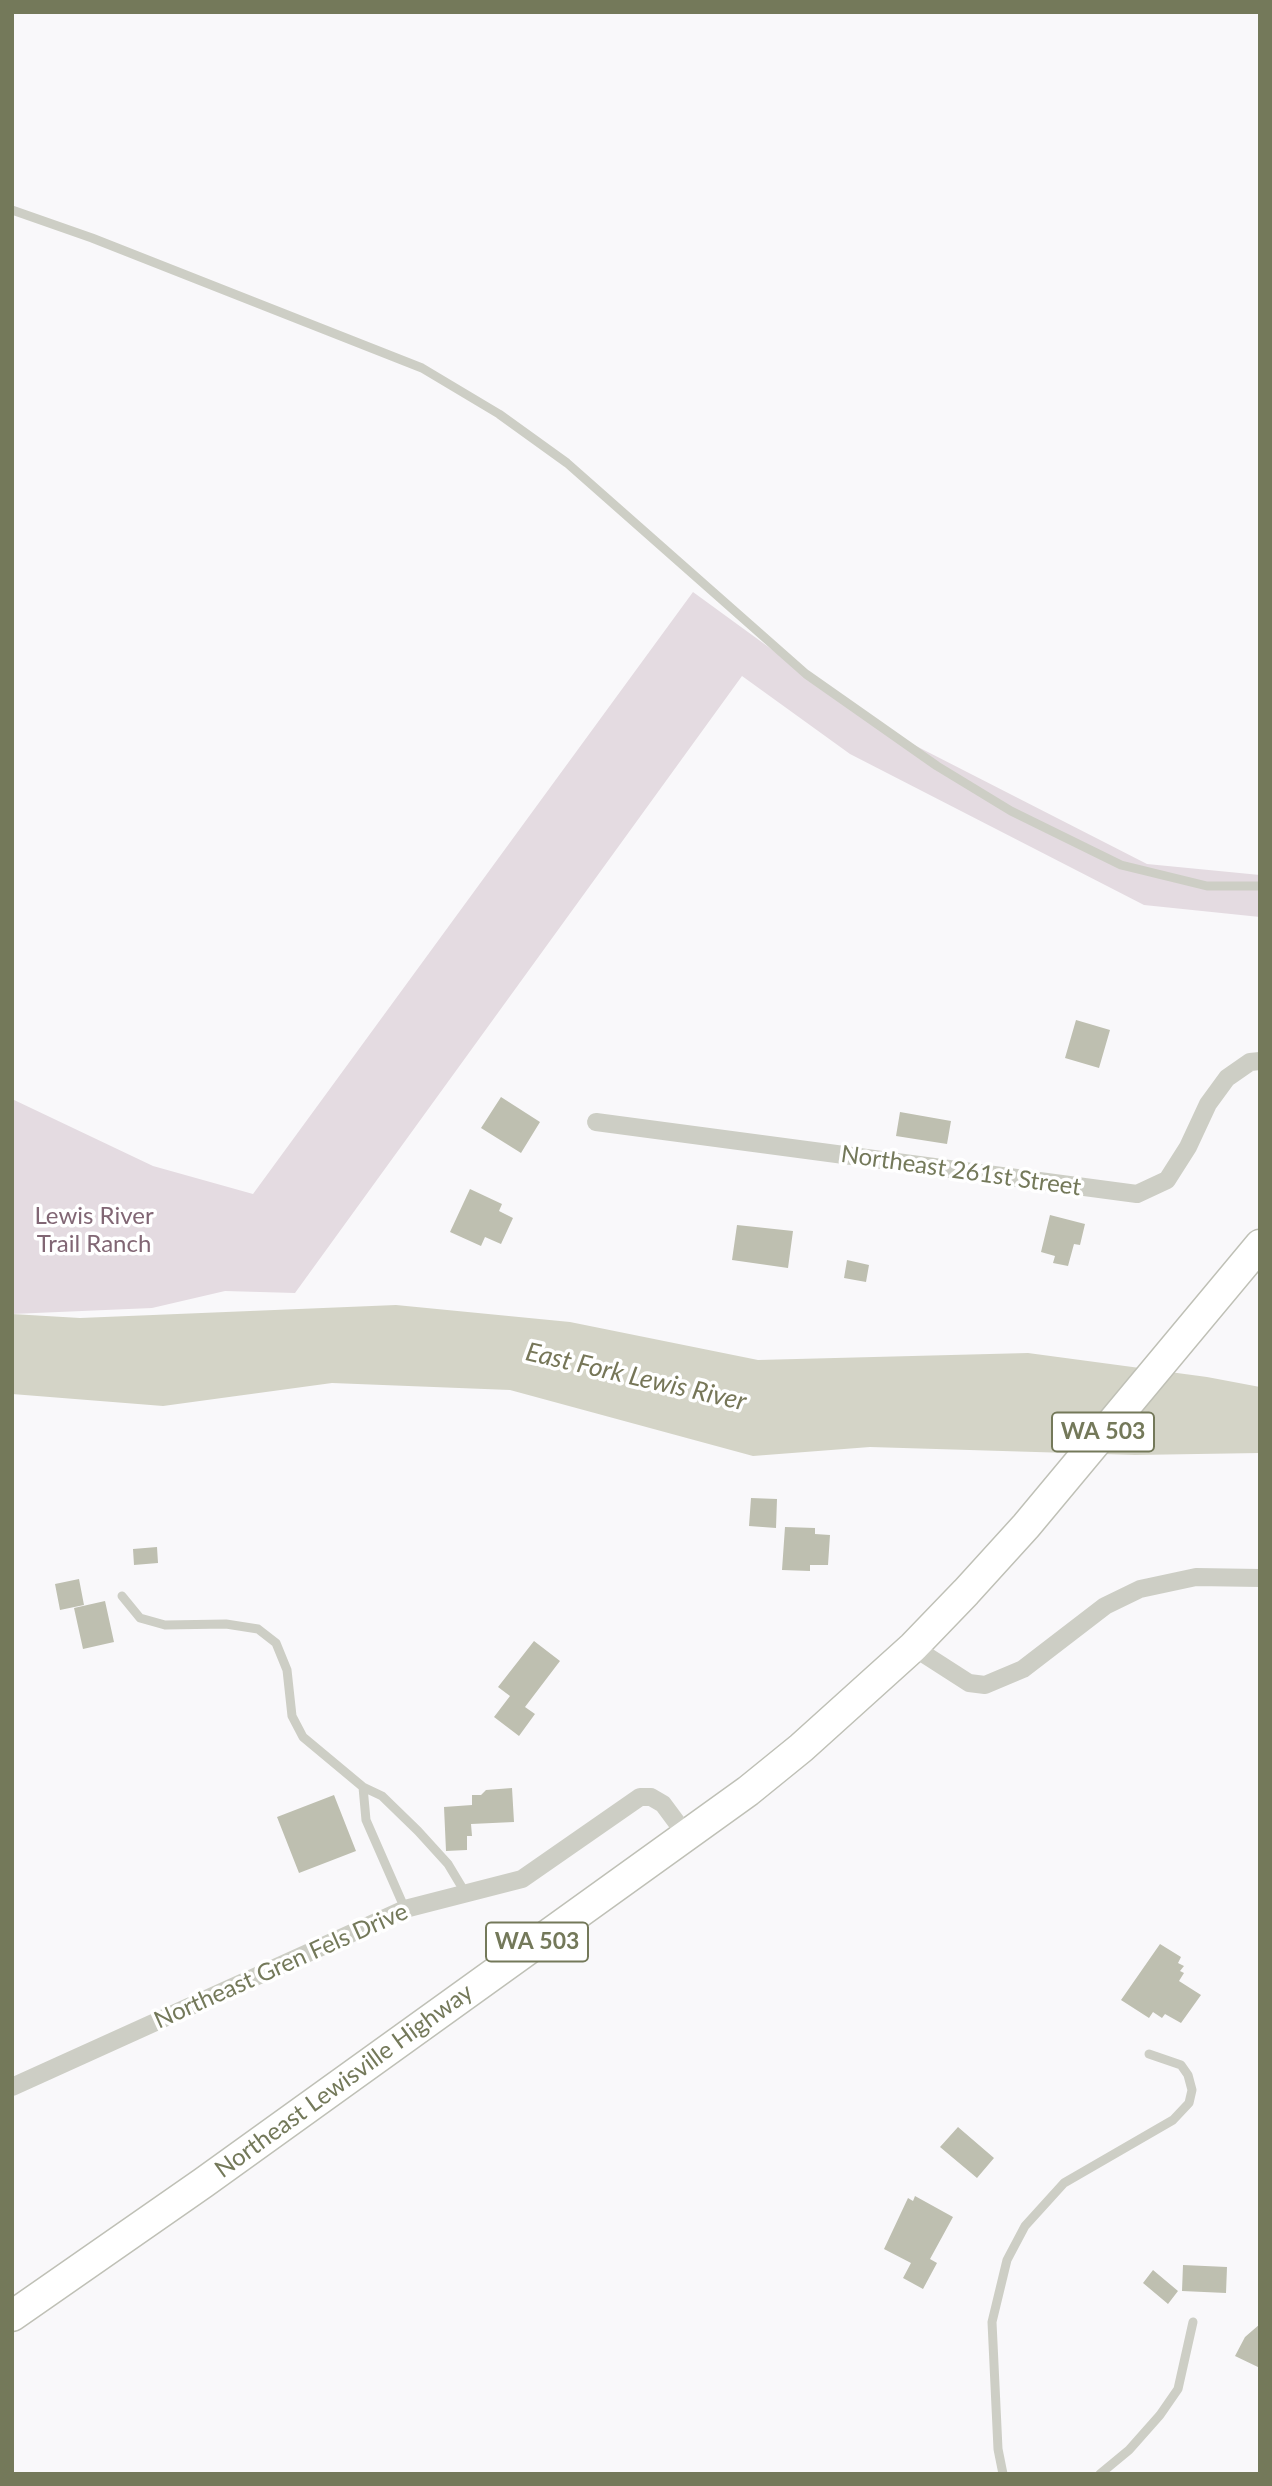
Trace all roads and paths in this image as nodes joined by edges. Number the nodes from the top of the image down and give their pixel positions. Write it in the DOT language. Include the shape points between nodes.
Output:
graph roads {
  1 [pos="12,211"];
  2 [pos="1260,886"];
  3 [pos="1260,1061"];
  4 [pos="596,1122"];
  5 [pos="1260,1245"];
  6 [pos="1260,1578"];
  7 [pos="122,1596"];
  8 [pos="913,1647"];
  9 [pos="363,1787"];
  10 [pos="686,1835"];
  11 [pos="466,1894"];
  12 [pos="405,1909"];
  13 [pos="1149,2054"];
  14 [pos="12,2087"];
  15 [pos="12,2316"];
  16 [pos="1193,2322"];
  17 [pos="1003,2474"];
  18 [pos="1100,2474"];
  1 -- 2 [label="lane" via="422,368 499,414 558,457 806,674 937,766 1011,811 1121,865 1206,886"];
  3 -- 4 [label="street, Northeast 261st Street" via="1250,1062 1227,1079 1208,1104 1167,1180 1137,1194"];
  5 -- 8 [label="main road, Northeast Lewisville Highway / WA 503" via="1026,1526"];
  6 -- 8 [label="street" via="1196,1577 1140,1589 1105,1606 1023,1669 985,1685 969,1683"];
  7 -- 9 [label="lane" via="140,1618 165,1625 226,1624 258,1629 276,1643 292,1716 303,1737"];
  8 -- 10 [label="main road, Northeast Lewisville Highway / WA 503" via="801,1748"];
  9 -- 11 [label="lane" via="382,1796 418,1830 448,1864"];
  9 -- 12 [label="lane" via="366,1820"];
  10 -- 11 [label="street, Northeast Gren Fels Drive" via="663,1804 640,1797 522,1879"];
  10 -- 15 [label="main road, Northeast Lewisville Highway / WA 503"];
  11 -- 12 [label="street, Northeast Gren Fels Drive"];
  12 -- 14 [label="street, Northeast Gren Fels Drive"];
  13 -- 17 [label="lane" via="1181,2065 1192,2090 1189,2103 1173,2120 1079,2172 1056,2190 1025,2226 1007,2260 992,2322"];
  16 -- 18 [label="lane" via="1178,2389 1129,2450"];
}
